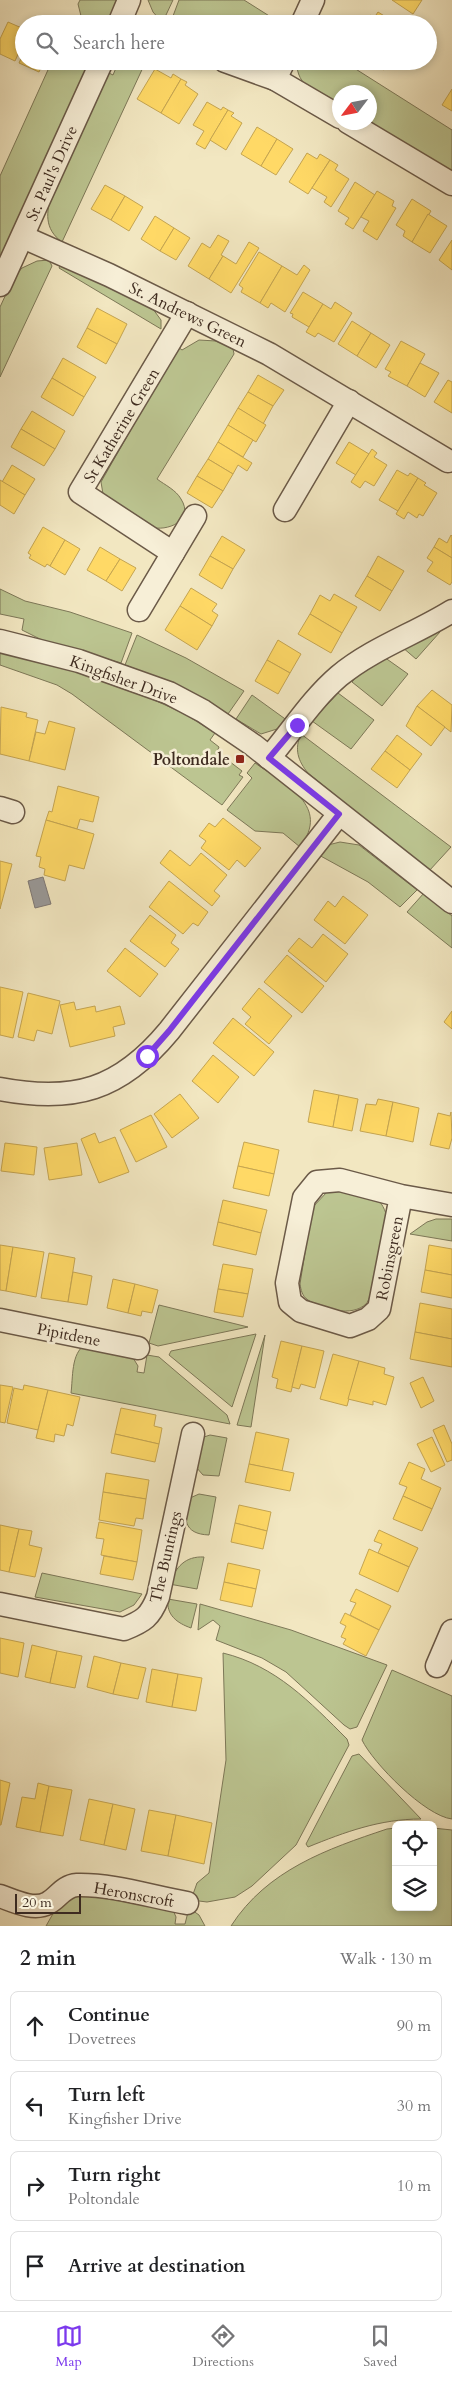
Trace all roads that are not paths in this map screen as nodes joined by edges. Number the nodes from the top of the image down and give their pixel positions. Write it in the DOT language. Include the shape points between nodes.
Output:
graph roads {
  1 [pos="313,0"];
  2 [pos="306,15"];
  3 [pos="98,70"];
  4 [pos="280,70"];
  5 [pos="332,111"];
  6 [pos="361,130"];
  7 [pos="452,184"];
  8 [pos="23,237"];
  9 [pos="0,285"];
  10 [pos="187,313"];
  11 [pos="349,402"];
  12 [pos="448,461"];
  13 [pos="285,510"];
  14 [pos="195,516"];
  15 [pos="173,552"];
  16 [pos="139,610"];
  17 [pos="452,611"];
  18 [pos="0,641"];
  19 [pos="269,758"];
  20 [pos="339,814"];
  21 [pos="452,902"];
  22 [pos="0,1089"];
  23 [pos="401,1196"];
  24 [pos="452,1205"];
  25 [pos="0,1320"];
  26 [pos="138,1348"];
  27 [pos="193,1434"];
  28 [pos="0,1604"];
  29 [pos="452,1631"];
  30 [pos="437,1666"];
  31 [pos="0,1896"];
  32 [pos="187,1903"];
  1 -- 2 [label="street"];
  3 -- 8 [label="street, St. Paul's Drive"];
  4 -- 5 [label="street"];
  6 -- 7 [label="street"];
  8 -- 9 [label="street, St. Paul's Drive"];
  8 -- 10 [label="street, St. Andrews Green"];
  10 -- 11 [label="street, St. Andrews Green" via="269,354"];
  10 -- 15 [label="street, St Katherine Green" via="80,492"];
  11 -- 12 [label="street, St. Andrews Green"];
  11 -- 13 [label="street"];
  14 -- 15 [label="street"];
  15 -- 16 [label="street"];
  17 -- 19 [label="street" via="395,640 339,676"];
  18 -- 19 [label="street, Kingfisher Drive" via="79,661 169,693 203,711"];
  19 -- 20 [label="street, Kingfisher Drive"];
  20 -- 21 [label="street, Kingfisher Drive"];
  20 -- 22 [label="street" via="158,1045 134,1067 103,1085 85,1091 49,1095"];
  23 -- 23 [label="street, Robinsgreen" via="379,1308 368,1319 350,1326 300,1311 290,1302 287,1283 304,1198 318,1182 340,1180"];
  23 -- 24 [label="street, Robinsgreen"];
  25 -- 26 [label="street, Pipitdene"];
  27 -- 28 [label="street, The Buntings" via="152,1613 124,1629"];
  29 -- 30 [label="street"];
  31 -- 32 [label="street, Heronscroft" via="37,1907 49,1903 73,1885 92,1885"];
}
